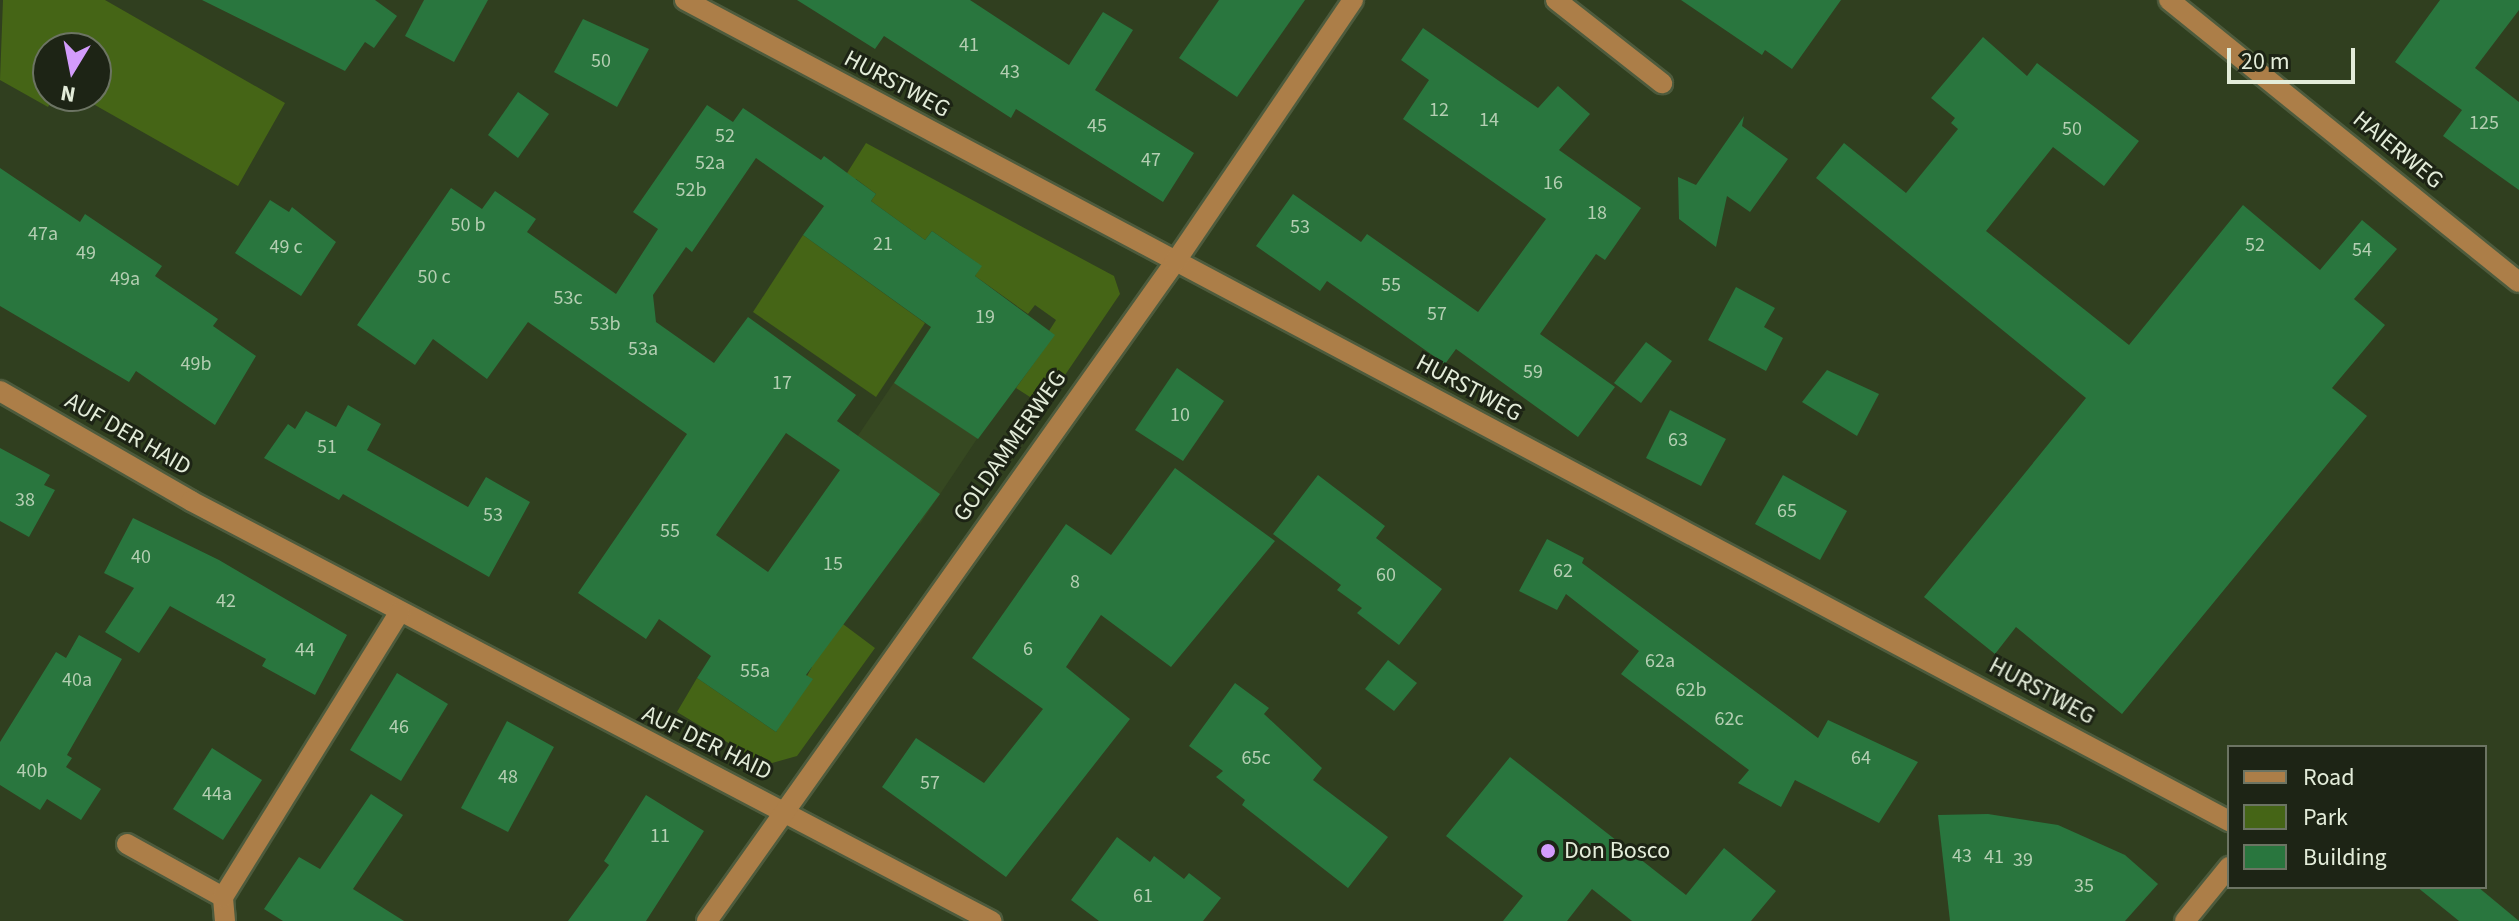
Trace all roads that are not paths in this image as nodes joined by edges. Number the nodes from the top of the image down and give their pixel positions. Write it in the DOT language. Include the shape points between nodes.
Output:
graph roads {
  1 [pos="685,0"];
  2 [pos="1353,0"];
  3 [pos="1556,0"];
  4 [pos="2169,0"];
  5 [pos="1662,83"];
  6 [pos="1175,262"];
  7 [pos="2519,282"];
  8 [pos="0,391"];
  9 [pos="400,612"];
  10 [pos="783,809"];
  11 [pos="2227,820"];
  12 [pos="127,844"];
  13 [pos="2227,869"];
  14 [pos="223,897"];
  15 [pos="225,921"];
  16 [pos="707,921"];
  17 [pos="991,921"];
  18 [pos="2185,921"];
  1 -- 6 [label="street, HURSTWEG"];
  2 -- 6 [label="street, GOLDAMMERWEG"];
  3 -- 5 [label="street"];
  4 -- 7 [label="street, HAIERWEG"];
  6 -- 10 [label="street, GOLDAMMERWEG"];
  6 -- 11 [label="street, HURSTWEG"];
  8 -- 9 [label="street, AUF DER HAID"];
  9 -- 10 [label="street, AUF DER HAID" via="702,773"];
  9 -- 14 [label="street"];
  10 -- 16 [label="street, GOLDAMMERWEG"];
  10 -- 17 [label="street, AUF DER HAID"];
  12 -- 14 [label="street"];
  13 -- 18 [label="street"];
  14 -- 15 [label="street"];
}
